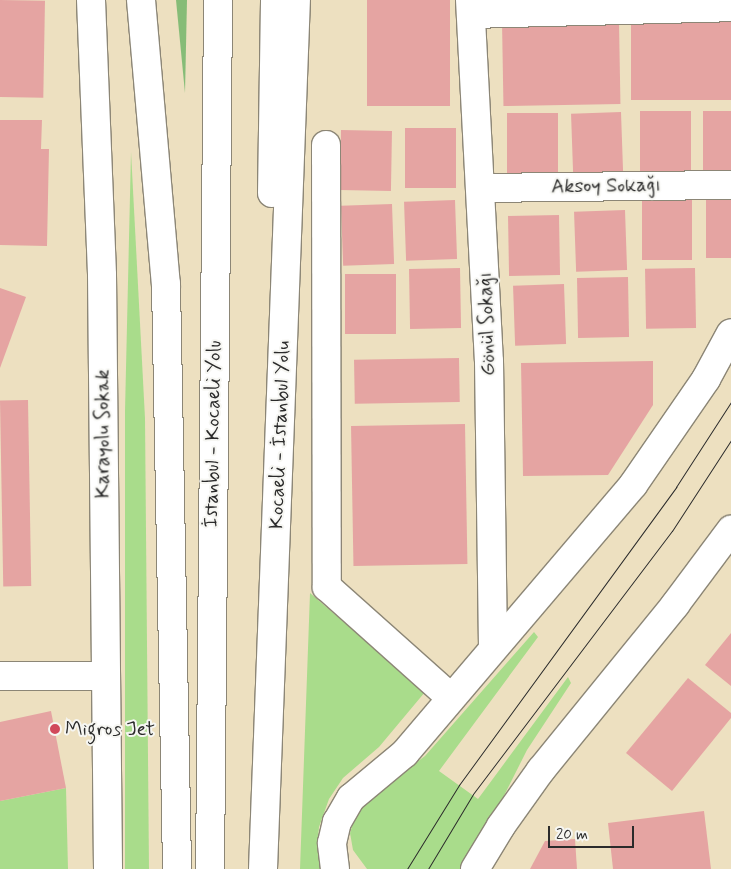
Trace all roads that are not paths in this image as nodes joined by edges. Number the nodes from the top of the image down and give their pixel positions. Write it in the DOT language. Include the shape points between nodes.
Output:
graph roads {
  1 [pos="91,0"];
  2 [pos="141,0"];
  3 [pos="218,0"];
  4 [pos="275,0"];
  5 [pos="296,0"];
  6 [pos="471,7"];
  7 [pos="731,7"];
  8 [pos="326,145"];
  9 [pos="731,185"];
  10 [pos="480,188"];
  11 [pos="731,333"];
  12 [pos="731,530"];
  13 [pos="493,647"];
  14 [pos="0,676"];
  15 [pos="106,676"];
  16 [pos="450,697"];
  17 [pos="108,869"];
  18 [pos="177,869"];
  19 [pos="210,869"];
  20 [pos="261,869"];
  21 [pos="335,869"];
  22 [pos="476,869"];
  1 -- 15 [label="main road, Karayolu Sokak" via="102,275"];
  2 -- 18 [label="main road" via="166,284"];
  3 -- 19 [label="main road, İstanbul - Kocaeli Yolu"];
  4 -- 20 [label="main road"];
  5 -- 20 [label="main road, Kocaeli - İstanbul Yolu"];
  6 -- 7 [label="main road"];
  6 -- 10 [label="main road, Gönül Sokağı"];
  8 -- 16 [label="main road" via="327,587"];
  9 -- 10 [label="main road, Aksoy Sokağı"];
  10 -- 13 [label="main road, Gönül Sokağı" via="489,362"];
  11 -- 13 [label="main road" via="706,379 633,485"];
  12 -- 22 [label="main road" via="675,605 540,770"];
  13 -- 16 [label="main road"];
  14 -- 15 [label="main road"];
  15 -- 17 [label="main road, Karayolu Sokak"];
  16 -- 21 [label="main road" via="405,753 352,798 337,822 332,843"];
}
